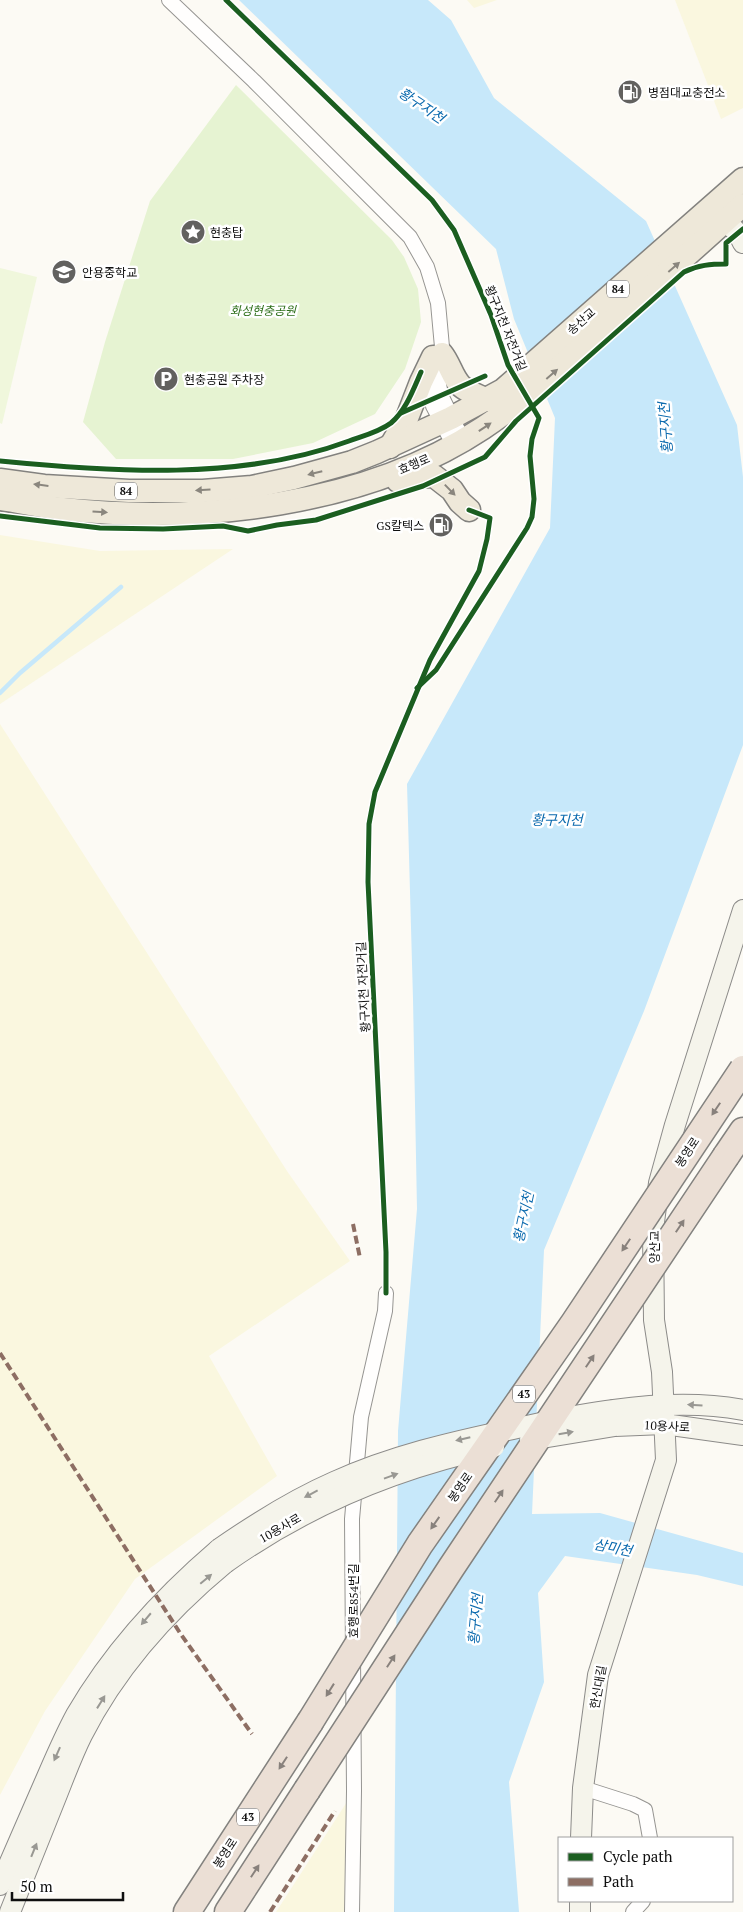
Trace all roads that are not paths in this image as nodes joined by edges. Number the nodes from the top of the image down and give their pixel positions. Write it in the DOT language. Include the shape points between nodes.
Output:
graph roads {
  1 [pos="169,0"];
  2 [pos="743,179"];
  3 [pos="743,205"];
  4 [pos="719,214"];
  5 [pos="743,243"];
  6 [pos="438,350"];
  7 [pos="502,398"];
  8 [pos="446,421"];
  9 [pos="458,443"];
  10 [pos="384,449"];
  11 [pos="373,480"];
  12 [pos="0,489"];
  13 [pos="331,492"];
  14 [pos="469,510"];
  15 [pos="743,910"];
  16 [pos="743,1069"];
  17 [pos="743,1131"];
  18 [pos="386,1293"];
  19 [pos="664,1404"];
  20 [pos="743,1411"];
  21 [pos="614,1418"];
  22 [pos="664,1424"];
  23 [pos="741,1434"];
  24 [pos="222,1556"];
  25 [pos="624,1589"];
  26 [pos="583,1788"];
  27 [pos="581,1837"];
  28 [pos="650,1837"];
  29 [pos="0,1885"];
  30 [pos="642,1902"];
  31 [pos="10,1912"];
  32 [pos="187,1912"];
  33 [pos="228,1912"];
  34 [pos="352,1912"];
  35 [pos="633,1912"];
  1 -- 6 [label="street" via="410,237 427,268 438,303 441,319"];
  2 -- 4 [label="main road, 84"];
  3 -- 4 [label="main road, 84"];
  4 -- 5 [label="street"];
  4 -- 7 [label="main road, 송산교 / 84"];
  6 -- 7 [label="main road" via="462,387"];
  6 -- 8 [label="street" via="439,384"];
  6 -- 10 [label="main road" via="407,418"];
  7 -- 8 [label="main road, 효행로 / 84"];
  9 -- 7 [label="main road, 효행로 / 84, one-way"];
  8 -- 9 [label="street"];
  8 -- 10 [label="main road, 효행로 / 84"];
  9 -- 11 [label="main road, 효행로 / 84"];
  10 -- 12 [label="main road, 효행로 / 84, one-way" via="352,462 252,487 203,491 44,486"];
  10 -- 13 [label="main road" via="384,463 342,478"];
  11 -- 13 [label="main road, 효행로 / 84"];
  11 -- 14 [label="main road, one-way" via="384,483 434,476 452,490"];
  12 -- 13 [label="main road, 효행로 / 84, one-way" via="62,509 154,514 219,511"];
  15 -- 19 [label="street, 양산교" via="659,1183 653,1230 654,1320"];
  16 -- 32 [label="highway, 봉영로 / 43, one-way, bridge" via="574,1323 420,1544"];
  33 -- 17 [label="highway, one-way, bridge" via="451,1568"];
  18 -- 34 [label="street, 효행로854번길" via="385,1311 361,1417 352,1519"];
  20 -- 19 [label="street, 10용사로, one-way"];
  19 -- 21 [label="street, 10용사로"];
  19 -- 22 [label="street, 양산교"];
  20 -- 23 [label="street" via="733,1420"];
  21 -- 22 [label="street, 10용사로"];
  21 -- 24 [label="street, 10용사로, bridge" via="580,1414 460,1440 371,1466 333,1482 249,1529"];
  22 -- 23 [label="street, 10용사로"];
  22 -- 25 [label="street, 양산교" via="666,1460"];
  24 -- 29 [label="street, 10용사로, one-way" via="170,1592 105,1670 61,1744"];
  31 -- 24 [label="street, 10용사로, one-way" via="81,1736 100,1703 164,1619"];
  25 -- 26 [label="street, 한신대길" via="598,1675"];
  26 -- 27 [label="street, 한신대길"];
  26 -- 28 [label="street" via="645,1810"];
  30 -- 35 [label="street"];
}
